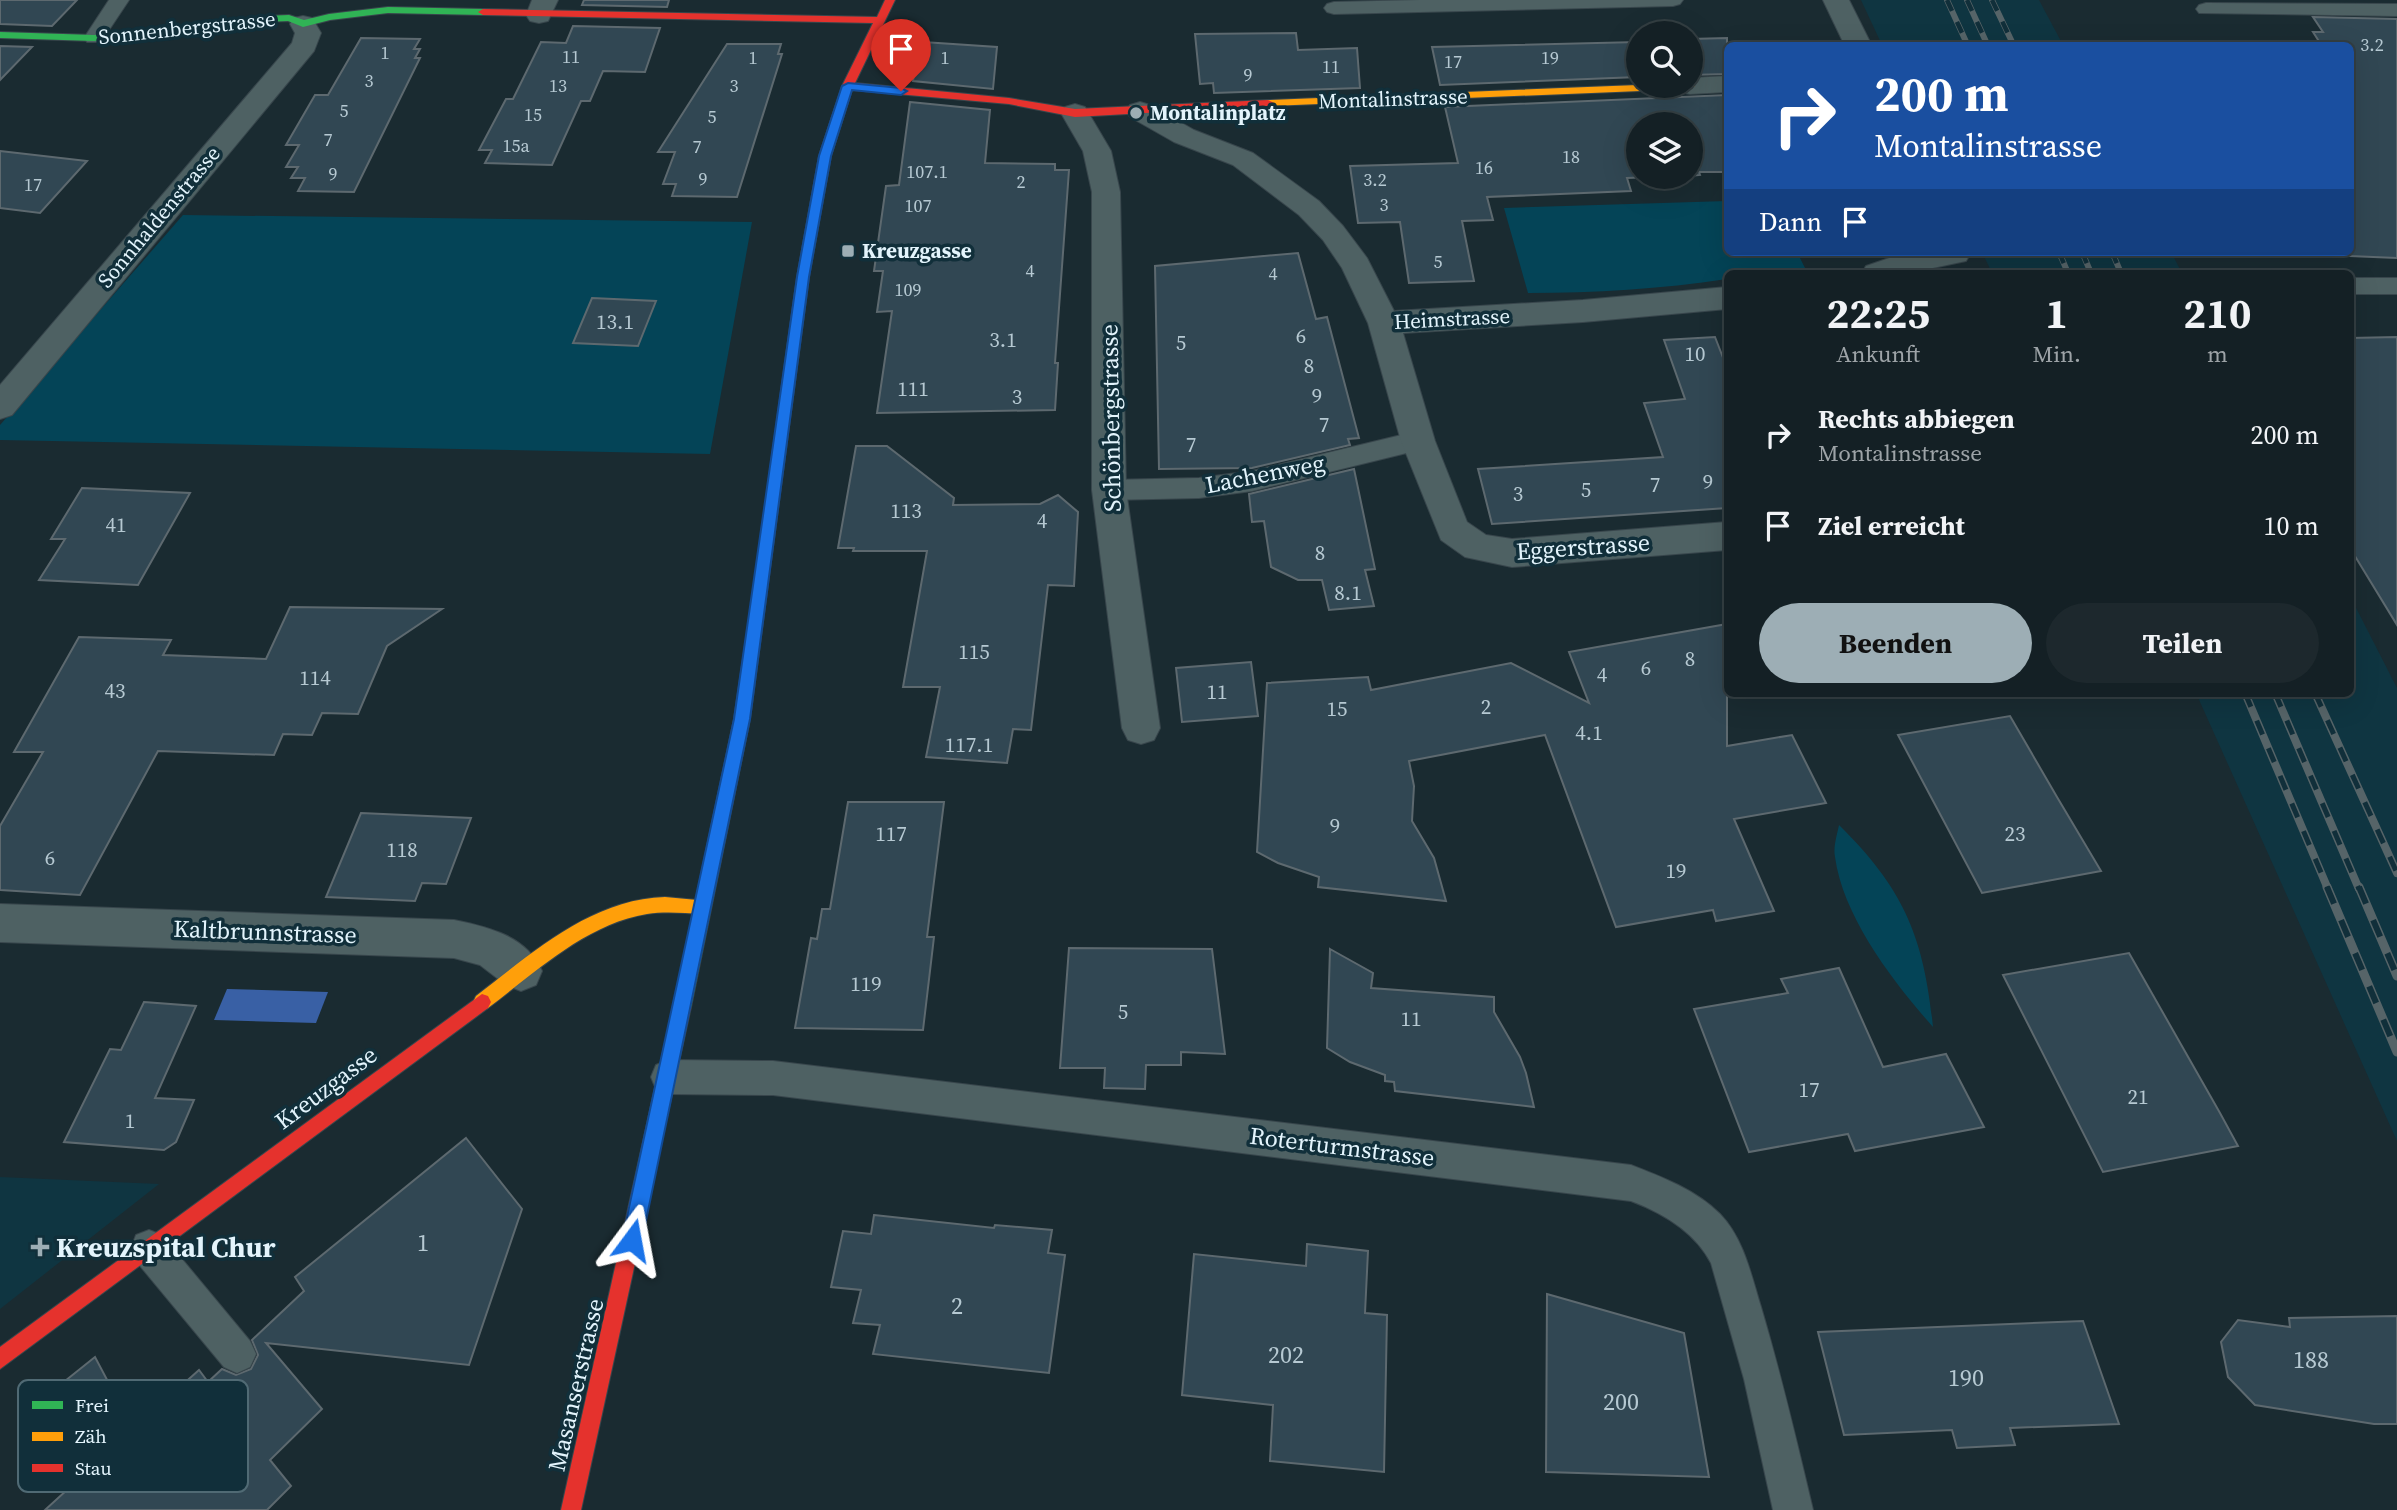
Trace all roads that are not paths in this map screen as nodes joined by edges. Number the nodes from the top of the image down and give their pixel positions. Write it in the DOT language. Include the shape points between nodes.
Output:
graph roads {
  1 [pos="118,0"];
  2 [pos="890,0"];
  3 [pos="1673,0"];
  4 [pos="1836,0"];
  5 [pos="542,8"];
  6 [pos="1334,8"];
  7 [pos="2206,9"];
  8 [pos="2397,10"];
  9 [pos="880,20"];
  10 [pos="303,24"];
  11 [pos="0,35"];
  12 [pos="94,38"];
  13 [pos="1857,42"];
  14 [pos="1724,84"];
  15 [pos="1703,85"];
  16 [pos="848,86"];
  17 [pos="1626,89"];
  18 [pos="1140,111"];
  19 [pos="1075,113"];
  20 [pos="1958,260"];
  21 [pos="1886,270"];
  22 [pos="2354,286"];
  23 [pos="2397,286"];
  24 [pos="1724,298"];
  25 [pos="1384,323"];
  26 [pos="0,407"];
  27 [pos="1418,441"];
  28 [pos="1109,491"];
  29 [pos="1724,536"];
  30 [pos="1141,728"];
  31 [pos="702,906"];
  32 [pos="0,923"];
  33 [pos="521,971"];
  34 [pos="668,1077"];
  35 [pos="149,1248"];
  36 [pos="237,1354"];
  37 [pos="0,1359"];
  38 [pos="571,1510"];
  39 [pos="1793,1510"];
  1 -- 12 [label="lane"];
  2 -- 9 [label="street, Masanserstrasse"];
  3 -- 6 [label="lane"];
  4 -- 13 [label="street"];
  5 -- 9 [label="street, Sonnenbergstrasse"];
  5 -- 10 [label="street, Sonnenbergstrasse" via="375,9 326,14"];
  7 -- 8 [label="lane"];
  9 -- 16 [label="street, Masanserstrasse"];
  10 -- 12 [label="street, Sonnenbergstrasse" via="289,18 264,19"];
  10 -- 26 [label="street, Sonnhaldenstrasse" via="308,33 304,45"];
  11 -- 12 [label="street, Sonnenbergstrasse"];
  14 -- 15 [label="street, Montalinstrasse"];
  16 -- 19 [label="street, Montalinstrasse" via="1009,101"];
  16 -- 31 [label="street, Masanserstrasse" via="825,156 803,277 750,671"];
  17 -- 18 [label="street, Montalinstrasse"];
  18 -- 19 [label="street, Montalinstrasse"];
  18 -- 25 [label="street, Heimstrasse" via="1184,136 1244,159 1309,208 1356,265"];
  19 -- 28 [label="street, Schönbergstrasse" via="1097,151 1106,192"];
  20 -- 21 [label="street" via="1915,260"];
  22 -- 23 [label="lane"];
  24 -- 25 [label="street, Heimstrasse"];
  25 -- 27 [label="street, Eggerstrasse"];
  27 -- 28 [label="lane, Lachenweg" via="1227,485"];
  27 -- 29 [label="street, Eggerstrasse" via="1453,530 1477,547 1512,553"];
  28 -- 30 [label="street, Schönbergstrasse"];
  31 -- 33 [label="street, Kreuzgasse" via="646,906 622,912 570,937"];
  31 -- 34 [label="street, Masanserstrasse"];
  32 -- 33 [label="street, Kaltbrunnstrasse" via="454,939 491,947"];
  33 -- 35 [label="street, Kreuzgasse"];
  34 -- 38 [label="street, Masanserstrasse"];
  34 -- 39 [label="lane, Roterturmstrasse" via="773,1078 1426,1156 1631,1183 1662,1194 1717,1238 1731,1268 1758,1357"];
  35 -- 36 [label="lane"];
  35 -- 37 [label="street, Kreuzgasse"];
}
